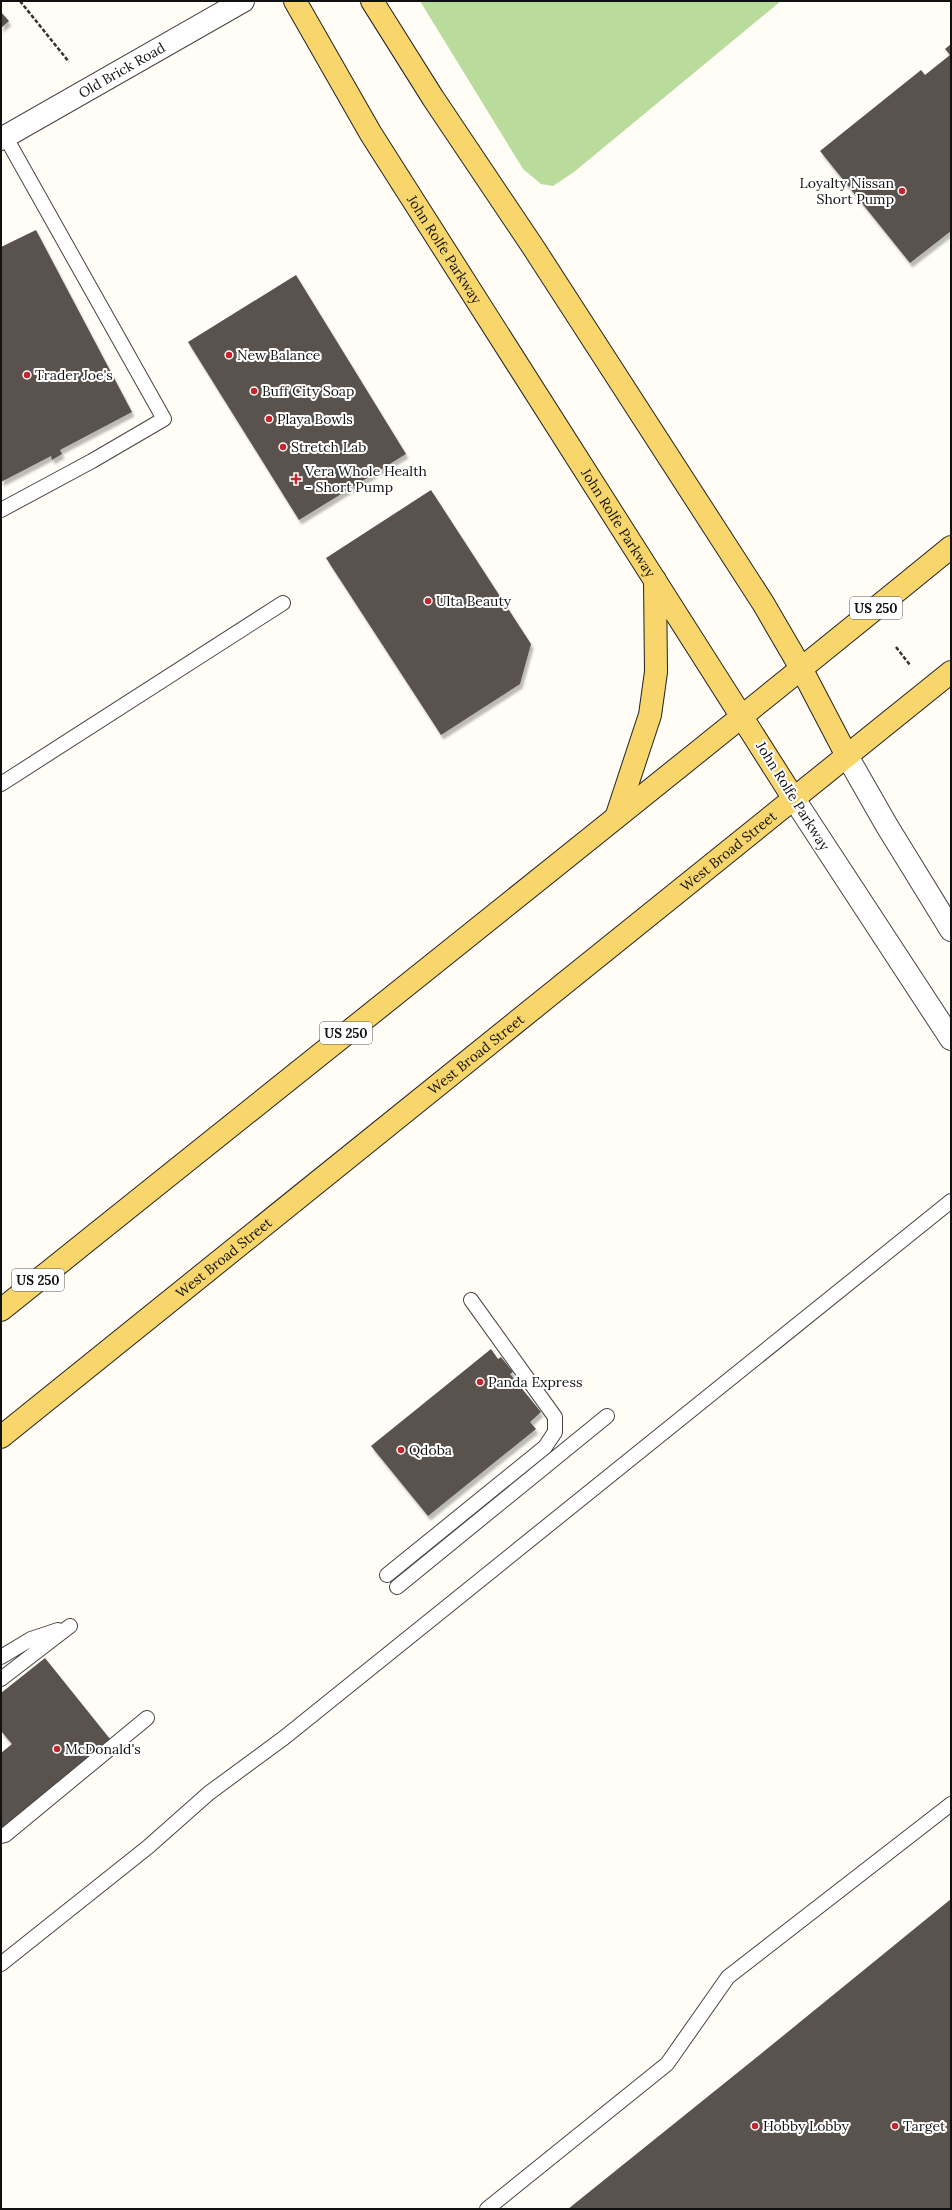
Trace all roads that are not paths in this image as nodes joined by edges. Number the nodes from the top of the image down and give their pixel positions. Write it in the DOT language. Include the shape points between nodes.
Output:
graph roads {
  1 [pos="243,1"];
  2 [pos="295,1"];
  3 [pos="372,1"];
  4 [pos="3,138"];
  5 [pos="1,510"];
  6 [pos="951,547"];
  7 [pos="655,580"];
  8 [pos="283,603"];
  9 [pos="802,670"];
  10 [pos="951,672"];
  11 [pos="743,717"];
  12 [pos="847,756"];
  13 [pos="1,784"];
  14 [pos="794,799"];
  15 [pos="617,815"];
  16 [pos="951,930"];
  17 [pos="951,1039"];
  18 [pos="951,1201"];
  19 [pos="471,1300"];
  20 [pos="1,1310"];
  21 [pos="607,1416"];
  22 [pos="1,1438"];
  23 [pos="387,1575"];
  24 [pos="397,1587"];
  25 [pos="1,1657"];
  26 [pos="1,1679"];
  27 [pos="147,1718"];
  28 [pos="951,1804"];
  29 [pos="1,1836"];
  30 [pos="1,1964"];
  31 [pos="487,2209"];
  1 -- 4 [label="street, Old Brick Road"];
  2 -- 7 [label="main road, John Rolfe Parkway" via="375,141"];
  3 -- 9 [label="main road" via="763,603"];
  4 -- 5 [label="lane" via="164,419"];
  6 -- 9 [label="main road, US 250"];
  7 -- 11 [label="main road, John Rolfe Parkway"];
  7 -- 15 [label="main road" via="656,665 650,715"];
  8 -- 13 [label="lane"];
  9 -- 11 [label="main road, US 250"];
  9 -- 12 [label="main road"];
  10 -- 12 [label="main road, West Broad Street"];
  11 -- 14 [label="main road, John Rolfe Parkway"];
  11 -- 15 [label="main road, US 250"];
  12 -- 14 [label="main road, West Broad Street"];
  12 -- 16 [label="street"];
  14 -- 17 [label="street, John Rolfe Parkway"];
  14 -- 22 [label="main road, West Broad Street"];
  15 -- 20 [label="main road, US 250"];
  18 -- 30 [label="lane" via="285,1737 209,1793 148,1847"];
  19 -- 23 [label="lane" via="555,1417 555,1432 545,1447"];
  21 -- 24 [label="lane"];
  25 -- 26 [label="lane" via="30,1639 70,1626"];
  27 -- 29 [label="lane"];
  28 -- 31 [label="lane" via="728,1976 667,2064"];
}
